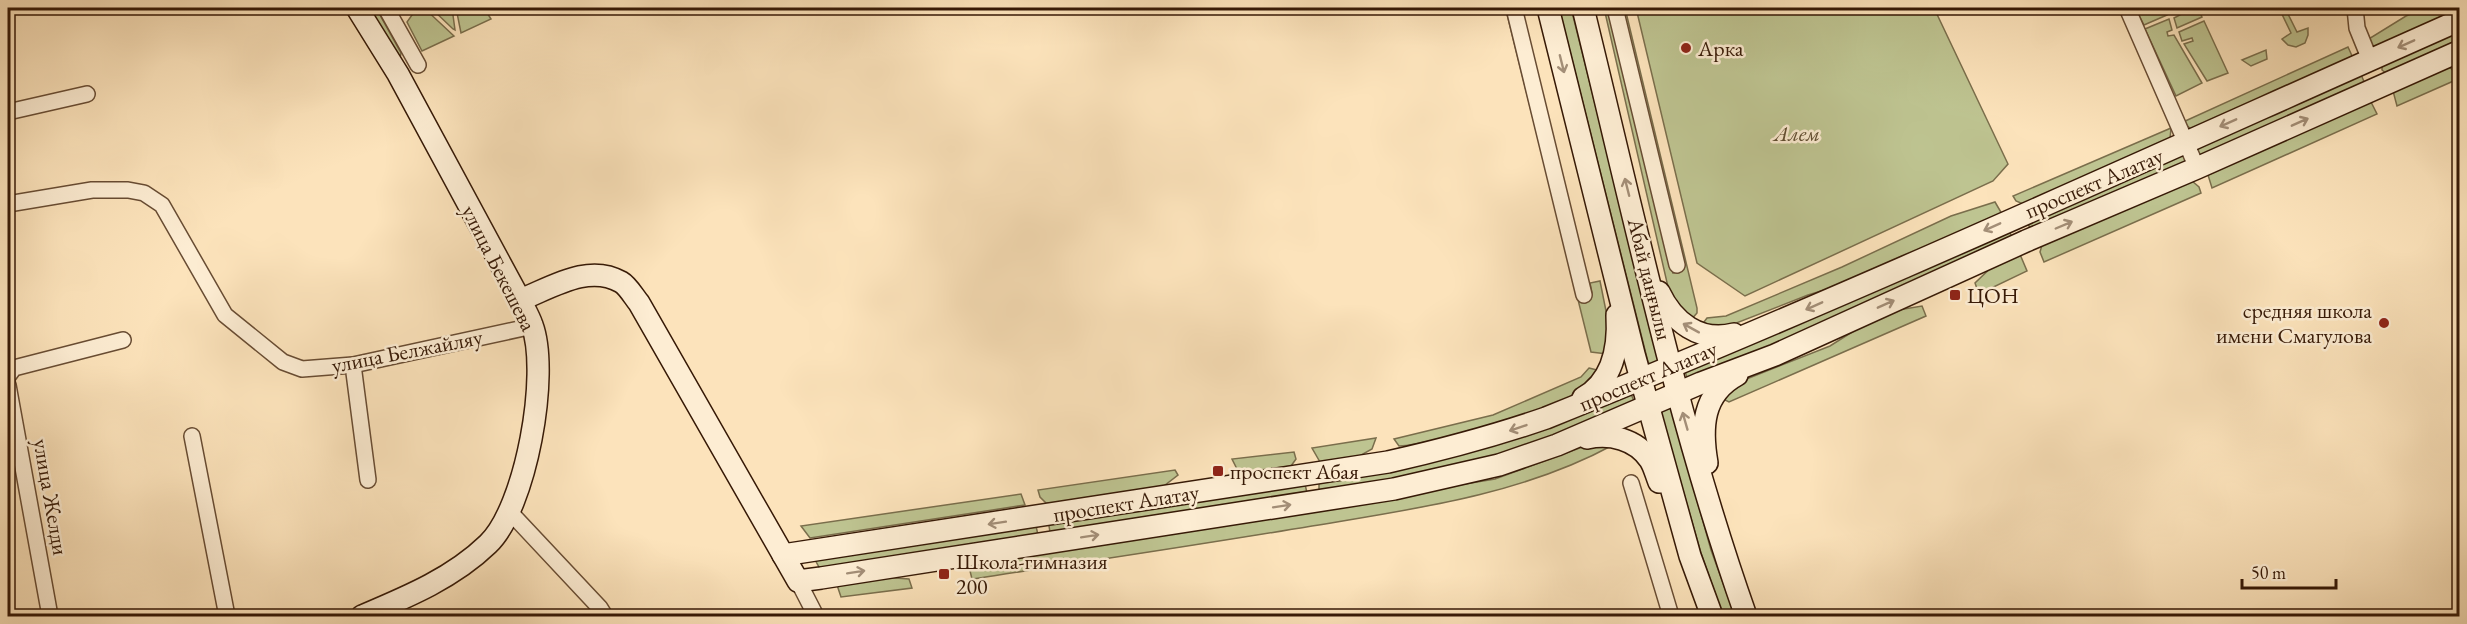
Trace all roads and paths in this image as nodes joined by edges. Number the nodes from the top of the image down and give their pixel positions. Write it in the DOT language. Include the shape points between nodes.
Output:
graph roads {
  1 [pos="357,8"];
  2 [pos="386,8"];
  3 [pos="1548,8"];
  4 [pos="1583,8"];
  5 [pos="1615,8"];
  6 [pos="2127,8"];
  7 [pos="2355,8"];
  8 [pos="1519,9"];
  9 [pos="2460,20"];
  10 [pos="2460,51"];
  11 [pos="2370,60"];
  12 [pos="418,65"];
  13 [pos="2382,86"];
  14 [pos="87,94"];
  15 [pos="8,112"];
  16 [pos="2186,142"];
  17 [pos="2197,168"];
  18 [pos="8,204"];
  19 [pos="1647,264"];
  20 [pos="1677,265"];
  21 [pos="1614,273"];
  22 [pos="1584,295"];
  23 [pos="520,300"];
  24 [pos="533,326"];
  25 [pos="1767,327"];
  26 [pos="123,340"];
  27 [pos="1775,354"];
  28 [pos="353,365"];
  29 [pos="1672,367"];
  30 [pos="8,376"];
  31 [pos="1641,380"];
  32 [pos="8,385"];
  33 [pos="1678,393"];
  34 [pos="1648,406"];
  35 [pos="1546,418"];
  36 [pos="192,436"];
  37 [pos="1557,445"];
  38 [pos="1307,474"];
  39 [pos="368,480"];
  40 [pos="1631,483"];
  41 [pos="1315,501"];
  42 [pos="509,511"];
  43 [pos="1040,517"];
  44 [pos="1047,543"];
  45 [pos="1722,546"];
  46 [pos="783,555"];
  47 [pos="1690,556"];
  48 [pos="798,580"];
  49 [pos="50,616"];
  50 [pos="227,616"];
  51 [pos="362,616"];
  52 [pos="605,616"];
  53 [pos="816,616"];
  54 [pos="1671,616"];
  55 [pos="1712,616"];
  56 [pos="1746,616"];
  1 -- 23 [label="main road, улица Бекешева" via="398,74"];
  2 -- 12 [label="street"];
  3 -- 21 [label="main road, one-way"];
  19 -- 4 [label="main road, Абай даңғылы, one-way"];
  5 -- 20 [label="street"];
  6 -- 16 [label="street"];
  7 -- 11 [label="street" via="2357,28"];
  8 -- 22 [label="street"];
  9 -- 11 [label="main road, проспект Алатау, one-way"];
  10 -- 13 [label="main road, проспект Алатау"];
  11 -- 13 [label="main road"];
  11 -- 16 [label="main road, проспект Алатау, one-way"];
  17 -- 13 [label="main road, проспект Алатау, one-way"];
  14 -- 15 [label="street"];
  16 -- 17 [label="street"];
  16 -- 25 [label="main road, проспект Алатау, one-way"];
  27 -- 17 [label="main road, проспект Алатау, one-way"];
  18 -- 28 [label="street, улица Белжайляу" via="92,190 144,193 162,205 225,315 252,339 283,362 302,369"];
  25 -- 19 [label="main road, one-way" via="1723,337 1690,329 1665,304"];
  19 -- 29 [label="main road, Абай даңғылы"];
  21 -- 31 [label="main road"];
  21 -- 35 [label="main road" via="1618,331 1609,370 1587,396"];
  23 -- 24 [label="main road, улица Бекешева"];
  23 -- 46 [label="main road" via="582,275 600,274 623,283 639,303"];
  24 -- 28 [label="street, улица Белжайляу"];
  24 -- 42 [label="main road, улица Бекешева" via="538,358 532,437"];
  25 -- 29 [label="main road, проспект Алатау"];
  26 -- 30 [label="street" via="14,368"];
  27 -- 33 [label="main road, проспект Алатау"];
  27 -- 45 [label="main road" via="1730,379 1710,403 1703,424"];
  28 -- 39 [label="street"];
  29 -- 31 [label="main road, проспект Алатау"];
  29 -- 33 [label="main road, Абай даңғылы"];
  31 -- 34 [label="main road"];
  31 -- 35 [label="main road, проспект Алатау"];
  32 -- 49 [label="street, улица Желди"];
  33 -- 34 [label="main road, проспект Алатау"];
  45 -- 33 [label="main road, Абай даңғылы, one-way"];
  34 -- 37 [label="main road, проспект Алатау"];
  34 -- 47 [label="main road"];
  35 -- 38 [label="main road, проспект Алатау, one-way" via="1455,447"];
  36 -- 50 [label="street"];
  37 -- 41 [label="main road, проспект Алатау" via="1463,474"];
  37 -- 47 [label="main road" via="1612,436 1638,447 1650,460"];
  38 -- 41 [label="main road"];
  38 -- 43 [label="main road, проспект Алатау"];
  40 -- 54 [label="street"];
  44 -- 41 [label="main road, проспект Алатау, one-way"];
  42 -- 51 [label="main road, улица Бекешева" via="491,542 462,567"];
  42 -- 52 [label="street"];
  43 -- 44 [label="main road"];
  43 -- 46 [label="main road, проспект Алатау, one-way"];
  48 -- 44 [label="main road, проспект Алатау, one-way"];
  45 -- 56 [label="main road, Абай даңғылы"];
  46 -- 48 [label="main road"];
  47 -- 55 [label="main road"];
  48 -- 53 [label="street"];
}
